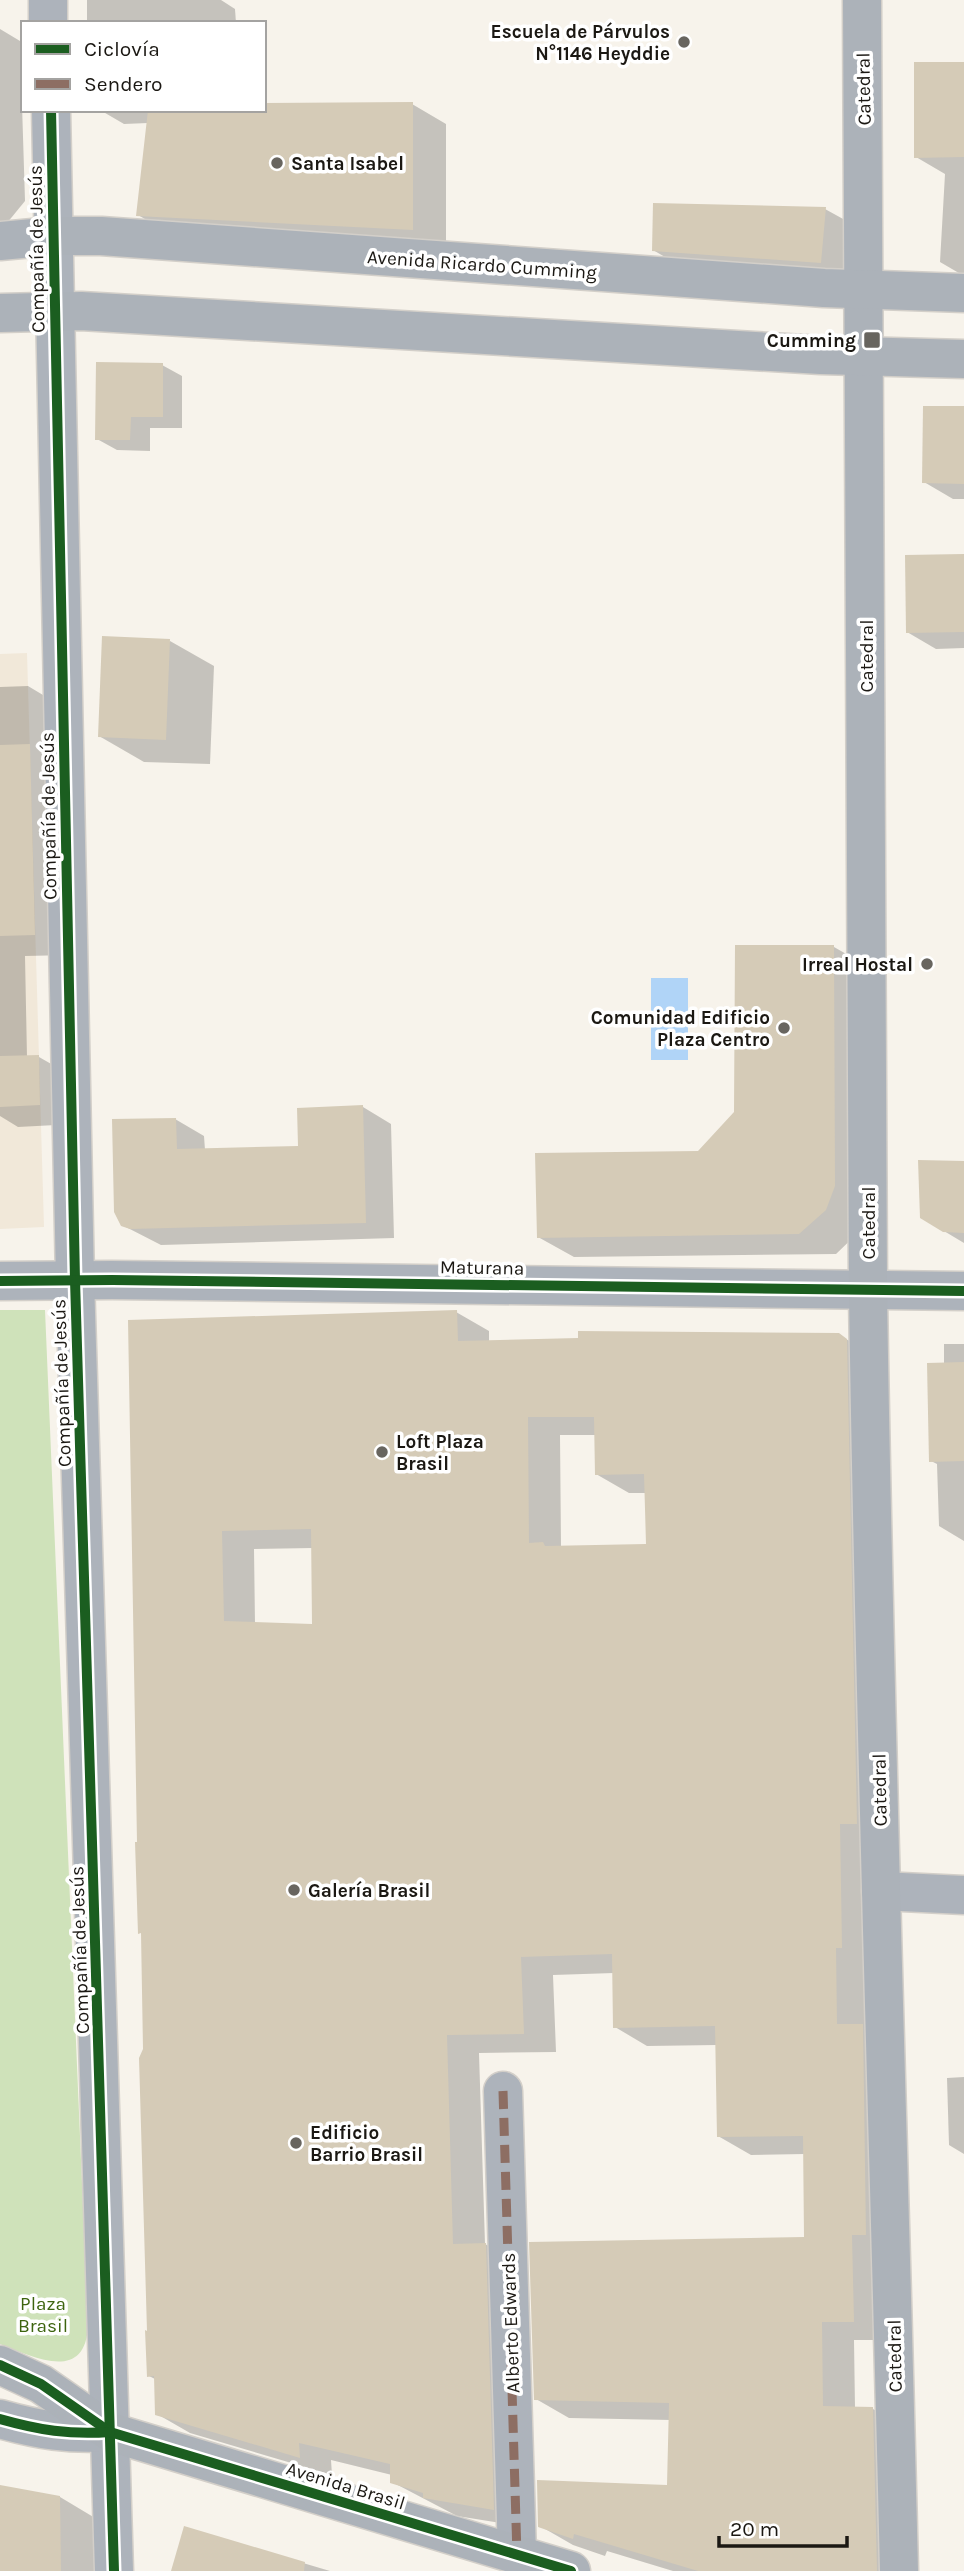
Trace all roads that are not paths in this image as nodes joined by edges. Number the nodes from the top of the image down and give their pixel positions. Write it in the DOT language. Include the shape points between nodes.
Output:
graph roads {
  1 [pos="48,0"];
  2 [pos="862,0"];
  3 [pos="48,21"];
  4 [pos="51,112"];
  5 [pos="54,236"];
  6 [pos="0,241"];
  7 [pos="866,290"];
  8 [pos="964,293"];
  9 [pos="55,311"];
  10 [pos="0,313"];
  11 [pos="867,356"];
  12 [pos="964,359"];
  13 [pos="75,1280"];
  14 [pos="0,1281"];
  15 [pos="868,1290"];
  16 [pos="964,1291"];
  17 [pos="881,1891"];
  18 [pos="964,1895"];
  19 [pos="503,2091"];
  20 [pos="0,2365"];
  21 [pos="0,2419"];
  22 [pos="110,2432"];
  23 [pos="517,2554"];
  24 [pos="114,2571"];
  25 [pos="571,2571"];
  26 [pos="899,2571"];
  1 -- 3 [label="street"];
  2 -- 7 [label="main road, Catedral"];
  4 -- 5 [label="street, Compañía de Jesús"];
  5 -- 6 [label="main road, Avenida Ricardo Cumming"];
  5 -- 7 [label="main road, Avenida Ricardo Cumming"];
  5 -- 9 [label="street, Compañía de Jesús"];
  7 -- 8 [label="main road, Avenida Ricardo Cumming"];
  7 -- 11 [label="main road, Catedral"];
  9 -- 10 [label="main road"];
  9 -- 11 [label="main road"];
  9 -- 13 [label="street, Compañía de Jesús"];
  11 -- 12 [label="main road"];
  11 -- 15 [label="main road, Catedral"];
  13 -- 14 [label="street, Maturana"];
  13 -- 15 [label="street, Maturana"];
  13 -- 22 [label="street, Compañía de Jesús"];
  15 -- 16 [label="street, Maturana"];
  15 -- 17 [label="main road, Catedral"];
  17 -- 18 [label="street"];
  17 -- 26 [label="main road, Catedral"];
  19 -- 23 [label="street, Alberto Edwards"];
  20 -- 22 [label="main road, Avenida Brasil" via="41,2384"];
  21 -- 22 [label="street, Avenida Brasil" via="44,2431"];
  22 -- 23 [label="main road, Avenida Brasil"];
  22 -- 24 [label="street, Compañía de Jesús"];
  23 -- 25 [label="main road, Avenida Brasil"];
}
